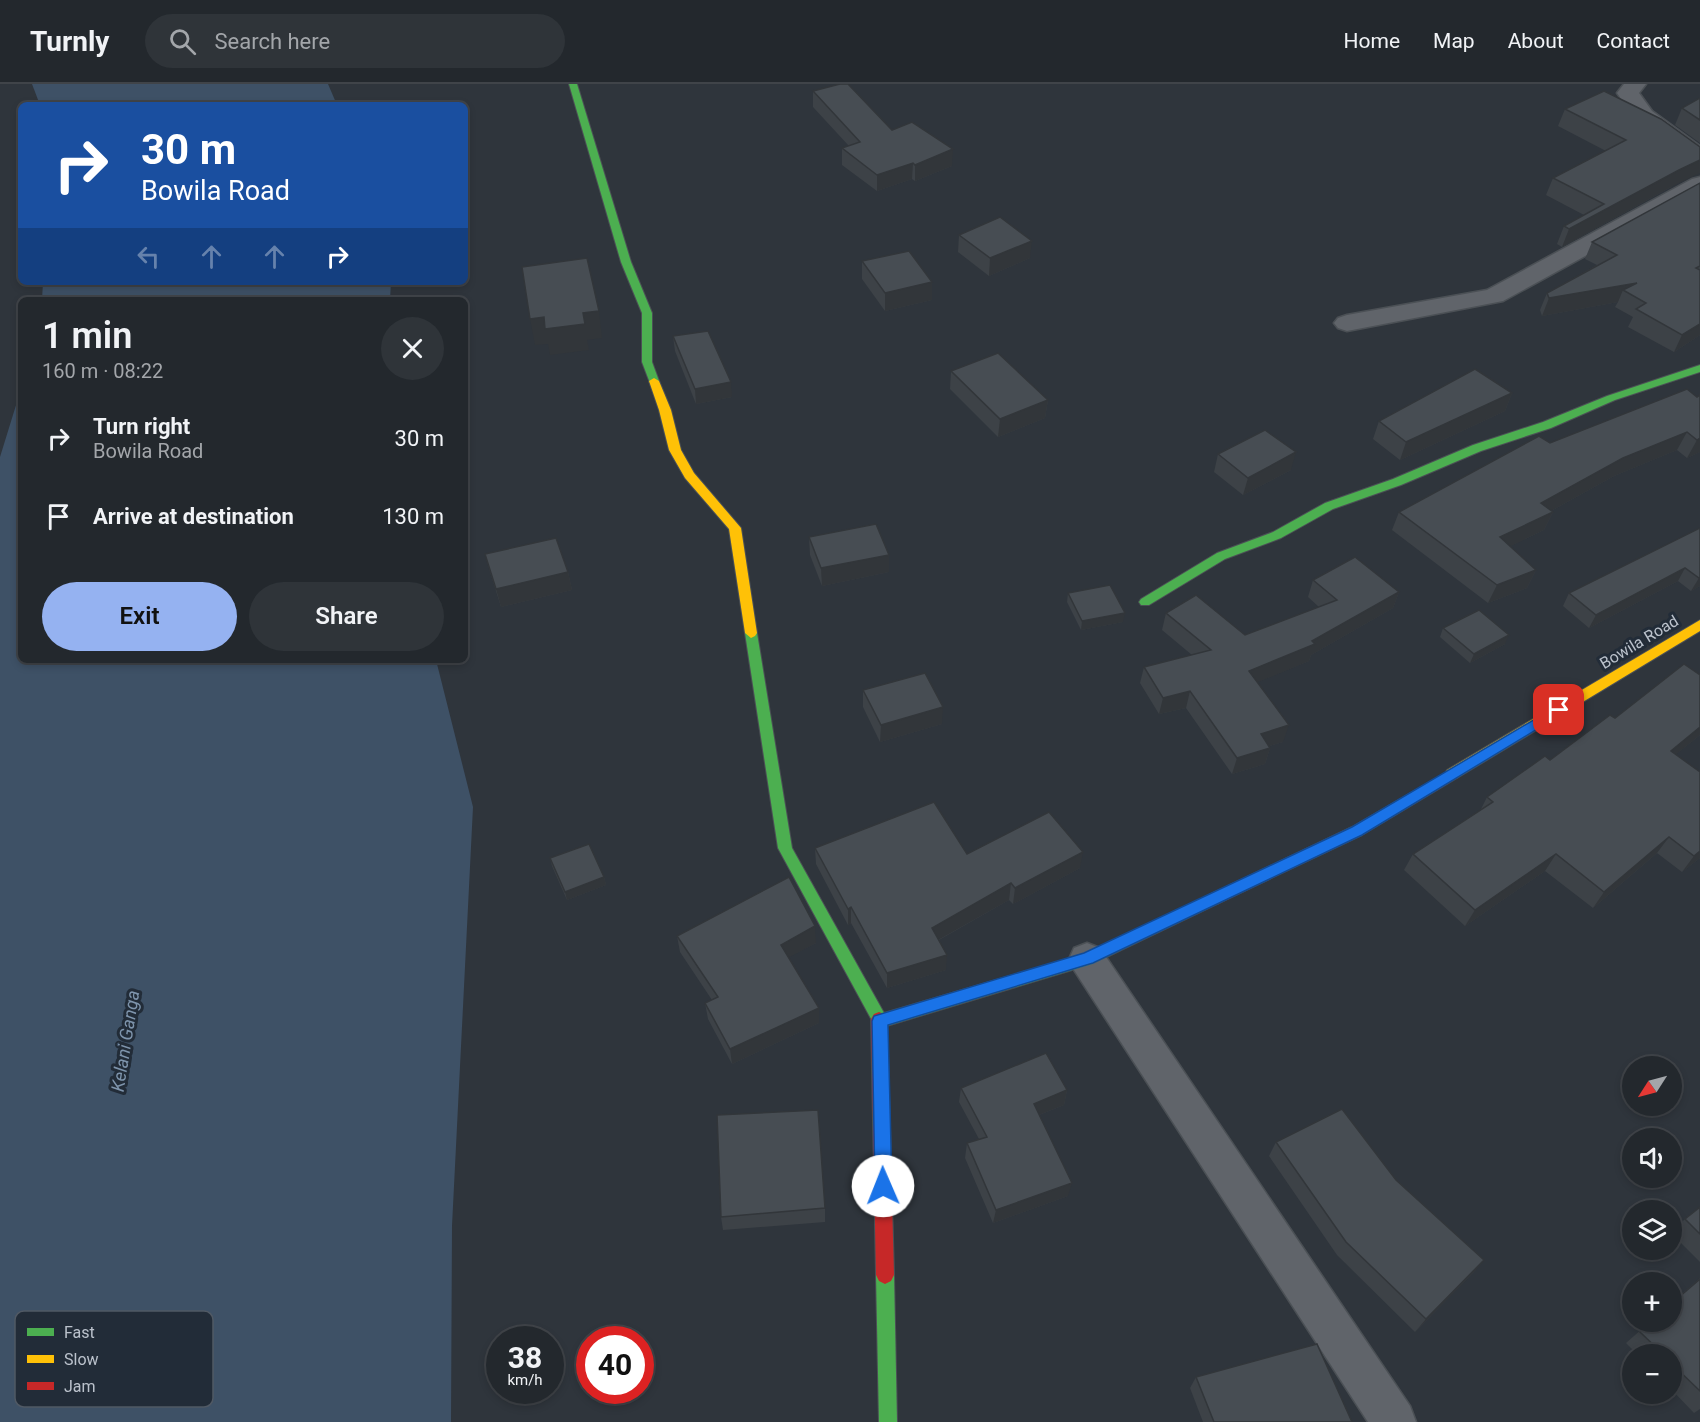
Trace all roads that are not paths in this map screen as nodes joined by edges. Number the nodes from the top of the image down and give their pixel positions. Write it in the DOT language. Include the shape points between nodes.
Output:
graph roads {
  1 [pos="573,84"];
  2 [pos="1635,84"];
  3 [pos="1700,157"];
  4 [pos="1700,184"];
  5 [pos="1347,323"];
  6 [pos="1700,368"];
  7 [pos="1145,602"];
  8 [pos="1700,625"];
  9 [pos="1087,959"];
  10 [pos="880,1021"];
  11 [pos="888,1422"];
  12 [pos="1394,1422"];
  1 -- 10 [label="street" via="626,262 647,314 647,362 675,450 689,475 735,528 785,848"];
  2 -- 3 [label="street" via="1628,93 1644,116"];
  4 -- 5 [label="street" via="1494,296"];
  6 -- 7 [label="street" via="1329,506 1277,535 1221,556"];
  8 -- 9 [label="street, Bowila Road" via="1357,831"];
  9 -- 10 [label="street, Bowila Road"];
  9 -- 12 [label="street"];
  10 -- 11 [label="street"];
}
